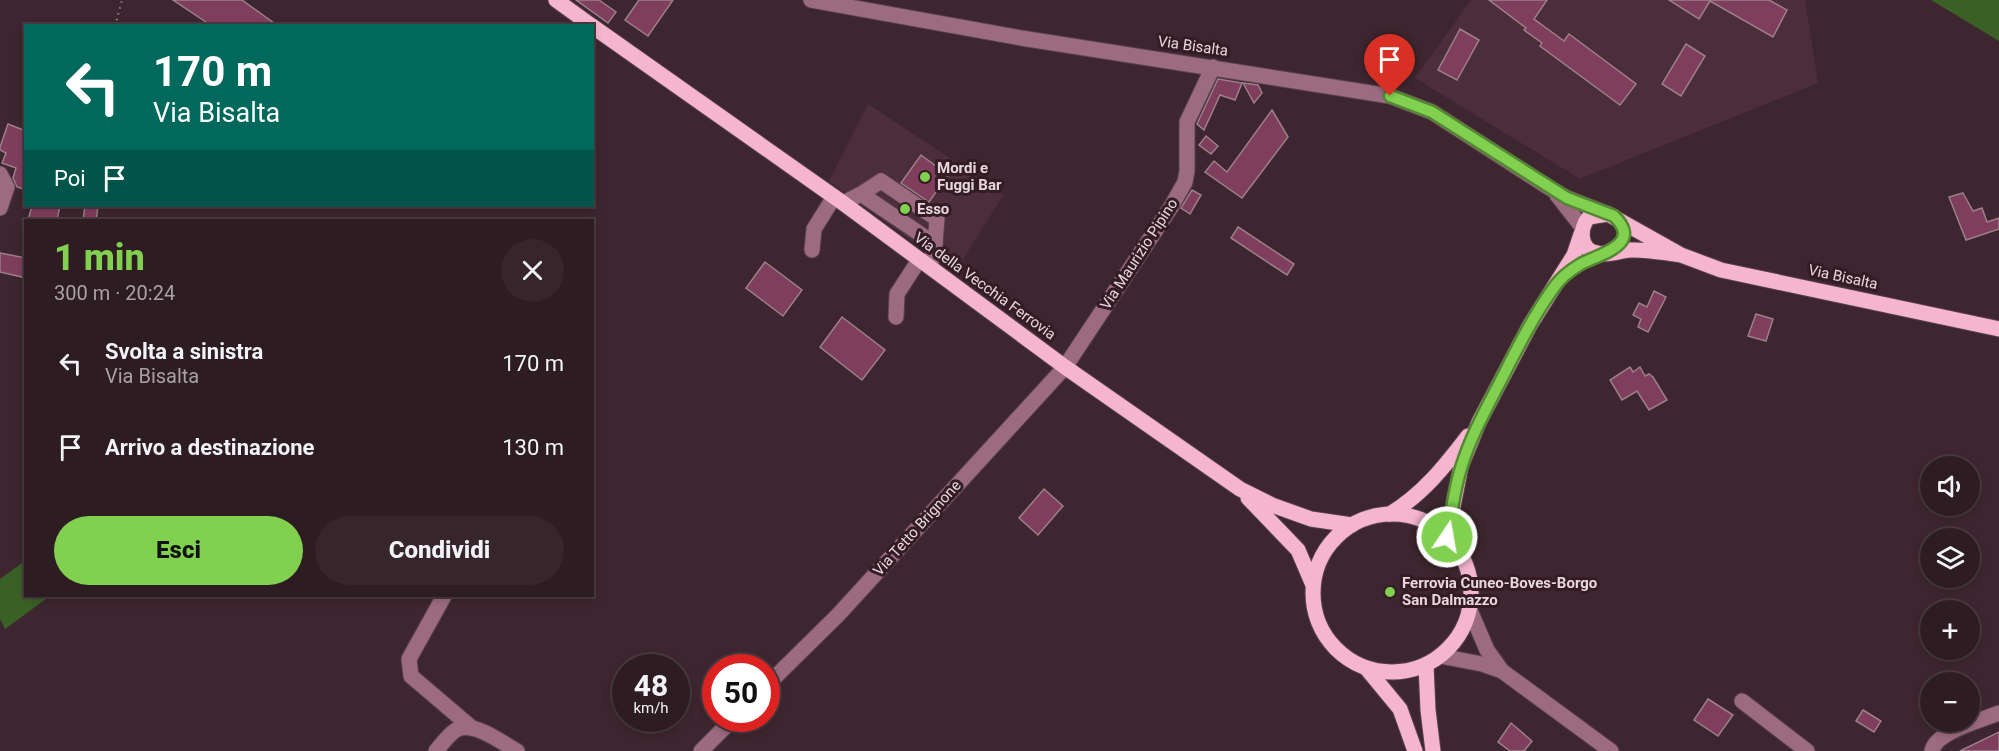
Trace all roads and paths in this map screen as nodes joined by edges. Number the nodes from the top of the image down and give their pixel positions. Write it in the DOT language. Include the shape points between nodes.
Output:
graph roads {
  1 [pos="122,0"];
  2 [pos="556,0"];
  3 [pos="811,0"];
  4 [pos="116,24"];
  5 [pos="589,24"];
  6 [pos="594,27"];
  7 [pos="1213,67"];
  8 [pos="0,174"];
  9 [pos="1548,187"];
  10 [pos="861,194"];
  11 [pos="838,200"];
  12 [pos="0,208"];
  13 [pos="1613,217"];
  14 [pos="1582,231"];
  15 [pos="934,244"];
  16 [pos="812,250"];
  17 [pos="1609,253"];
  18 [pos="1681,255"];
  19 [pos="925,263"];
  20 [pos="1556,284"];
  21 [pos="896,317"];
  22 [pos="1999,329"];
  23 [pos="1065,367"];
  24 [pos="1479,422"];
  25 [pos="1240,489"];
  26 [pos="1390,514"];
  27 [pos="1352,525"];
  28 [pos="1447,537"];
  29 [pos="1313,585"];
  30 [pos="443,597"];
  31 [pos="1469,608"];
  32 [pos="1440,656"];
  33 [pos="1426,665"];
  34 [pos="1367,669"];
  35 [pos="1502,671"];
  36 [pos="780,672"];
  37 [pos="1742,702"];
  38 [pos="1999,713"];
  39 [pos="472,728"];
  40 [pos="720,732"];
  41 [pos="436,751"];
  42 [pos="517,751"];
  43 [pos="701,751"];
  44 [pos="1416,751"];
  45 [pos="1433,751"];
  46 [pos="1611,751"];
  47 [pos="1807,751"];
  48 [pos="1932,751"];
  1 -- 4 [label="path"];
  2 -- 5 [label="main road, Via della Vecchia Ferrovia"];
  3 -- 7 [label="street, Via Bisalta"];
  6 -- 11 [label="main road, Via della Vecchia Ferrovia"];
  7 -- 9 [label="street, Via Bisalta" via="1390,96 1432,112"];
  7 -- 23 [label="street, Via Maurizio Pipino" via="1187,122 1185,182"];
  8 -- 12 [label="street" via="7,187"];
  9 -- 13 [label="street, Via Bisalta"];
  9 -- 14 [label="street, Via Bisalta" via="1566,204"];
  10 -- 11 [label="street"];
  10 -- 15 [label="street"];
  10 -- 15 [label="street" via="880,181 937,219"];
  11 -- 16 [label="street" via="814,229"];
  11 -- 19 [label="main road, Via della Vecchia Ferrovia"];
  13 -- 14 [label="main road" via="1589,217"];
  13 -- 17 [label="main road" via="1623,233 1622,240"];
  13 -- 18 [label="main road, Via Bisalta"];
  14 -- 17 [label="main road, Via Bisalta" via="1586,247 1592,252"];
  14 -- 20 [label="main road" via="1574,255"];
  15 -- 19 [label="street"];
  17 -- 18 [label="main road, Via Bisalta" via="1649,251"];
  17 -- 20 [label="main road" via="1578,265"];
  18 -- 22 [label="main road, Via Bisalta" via="1721,270"];
  19 -- 21 [label="street" via="897,294"];
  19 -- 23 [label="main road, Via della Vecchia Ferrovia"];
  20 -- 24 [label="main road"];
  23 -- 25 [label="main road, Via della Vecchia Ferrovia"];
  23 -- 36 [label="street, Via Tetto Brignone" via="838,615"];
  24 -- 26 [label="main road" via="1443,469 1410,502"];
  24 -- 28 [label="main road" via="1461,466"];
  25 -- 27 [label="main road, Via della Vecchia Ferrovia" via="1311,519"];
  25 -- 29 [label="main road, Via della Vecchia Ferrovia" via="1298,550"];
  26 -- 27 [label="main road"];
  26 -- 28 [label="main road" via="1411,516"];
  27 -- 29 [label="main road" via="1333,540"];
  28 -- 31 [label="main road" via="1467,570"];
  29 -- 34 [label="main road" via="1315,612 1325,636 1344,656"];
  30 -- 39 [label="street" via="410,659 411,675"];
  31 -- 32 [label="main road" via="1454,643"];
  31 -- 35 [label="street" via="1487,650"];
  32 -- 33 [label="main road"];
  32 -- 35 [label="street"];
  33 -- 34 [label="main road" via="1387,673"];
  33 -- 45 [label="main road"];
  34 -- 44 [label="main road" via="1400,709"];
  35 -- 46 [label="street"];
  37 -- 47 [label="street"];
  38 -- 48 [label="street" via="1941,736"];
  39 -- 41 [label="street" via="462,727 453,732"];
  39 -- 42 [label="street"];
  40 -- 43 [label="street"];
}
